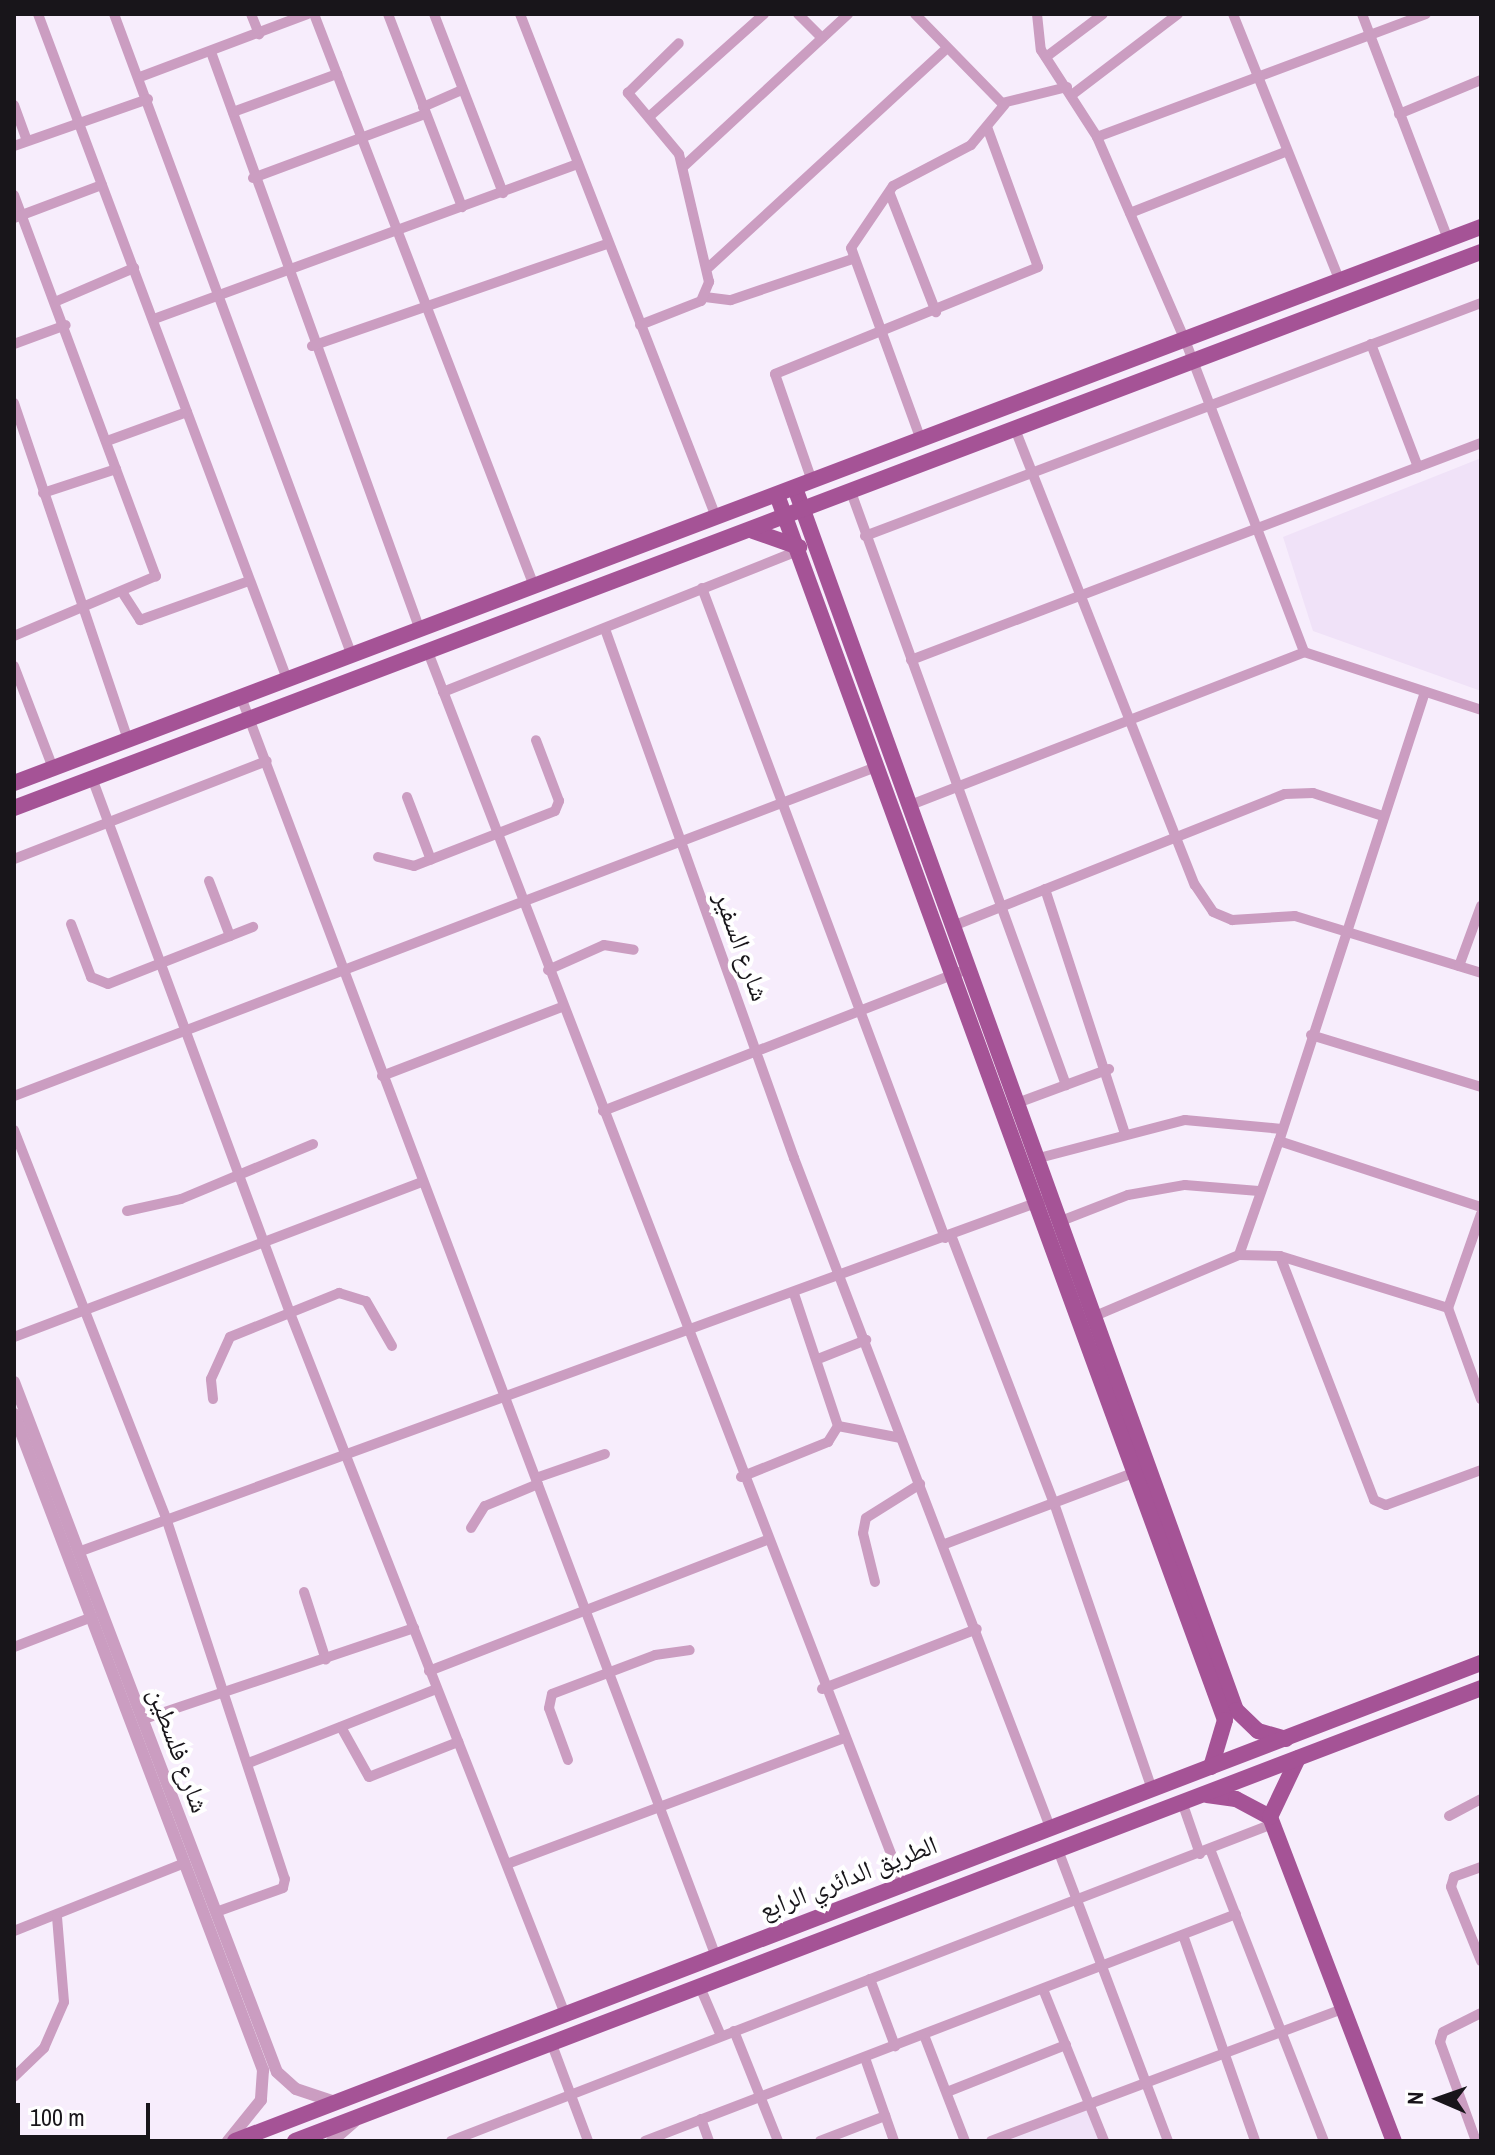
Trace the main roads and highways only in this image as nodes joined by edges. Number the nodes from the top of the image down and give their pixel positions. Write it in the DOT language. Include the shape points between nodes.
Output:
graph roads {
  1 [pos="1481,227"];
  2 [pos="1481,252"];
  3 [pos="795,488"];
  4 [pos="777,495"];
  5 [pos="824,502"];
  6 [pos="794,514"];
  7 [pos="752,531"];
  8 [pos="804,545"];
  9 [pos="865,679"];
  10 [pos="847,685"];
  11 [pos="14,783"];
  12 [pos="14,808"];
  13 [pos="1003,1058"];
  14 [pos="985,1066"];
  15 [pos="1481,1663"];
  16 [pos="1481,1688"];
  17 [pos="1286,1739"];
  18 [pos="1298,1758"];
  19 [pos="1211,1767"];
  20 [pos="1190,1799"];
  21 [pos="1271,1821"];
  22 [pos="786,1927"];
  23 [pos="743,1943"];
  24 [pos="796,1952"];
  25 [pos="755,1967"];
  26 [pos="235,2141"];
  27 [pos="295,2141"];
  28 [pos="1394,2141"];
  1 -- 3 [label="main road"];
  2 -- 5 [label="main road"];
  3 -- 4 [label="main road"];
  3 -- 6 [label="main road"];
  4 -- 6 [label="main road"];
  4 -- 11 [label="main road"];
  5 -- 6 [label="main road"];
  5 -- 8 [label="main road"];
  6 -- 7 [label="main road"];
  6 -- 8 [label="main road"];
  7 -- 8 [label="main road"];
  7 -- 12 [label="main road"];
  8 -- 9 [label="main road"];
  8 -- 10 [label="main road"];
  9 -- 10 [label="main road"];
  9 -- 13 [label="main road"];
  10 -- 14 [label="main road"];
  13 -- 14 [label="main road"];
  13 -- 17 [label="main road" via="1236,1710 1258,1731"];
  14 -- 19 [label="main road" via="1225,1720"];
  15 -- 17 [label="main road, الطريق الدائري الرابع"];
  16 -- 18 [label="main road, الطريق الدائري الرابع"];
  17 -- 19 [label="main road, الطريق الدائري الرابع"];
  18 -- 20 [label="main road, الطريق الدائري الرابع"];
  18 -- 21 [label="main road"];
  19 -- 22 [label="main road, الطريق الدائري الرابع"];
  20 -- 21 [label="main road" via="1236,1799"];
  20 -- 24 [label="main road, الطريق الدائري الرابع"];
  21 -- 28 [label="main road"];
  22 -- 23 [label="main road, الطريق الدائري الرابع"];
  22 -- 24 [label="main road"];
  23 -- 25 [label="main road"];
  23 -- 26 [label="main road, الطريق الدائري الرابع"];
  24 -- 25 [label="main road, الطريق الدائري الرابع"];
  25 -- 27 [label="main road, الطريق الدائري الرابع"];
}
